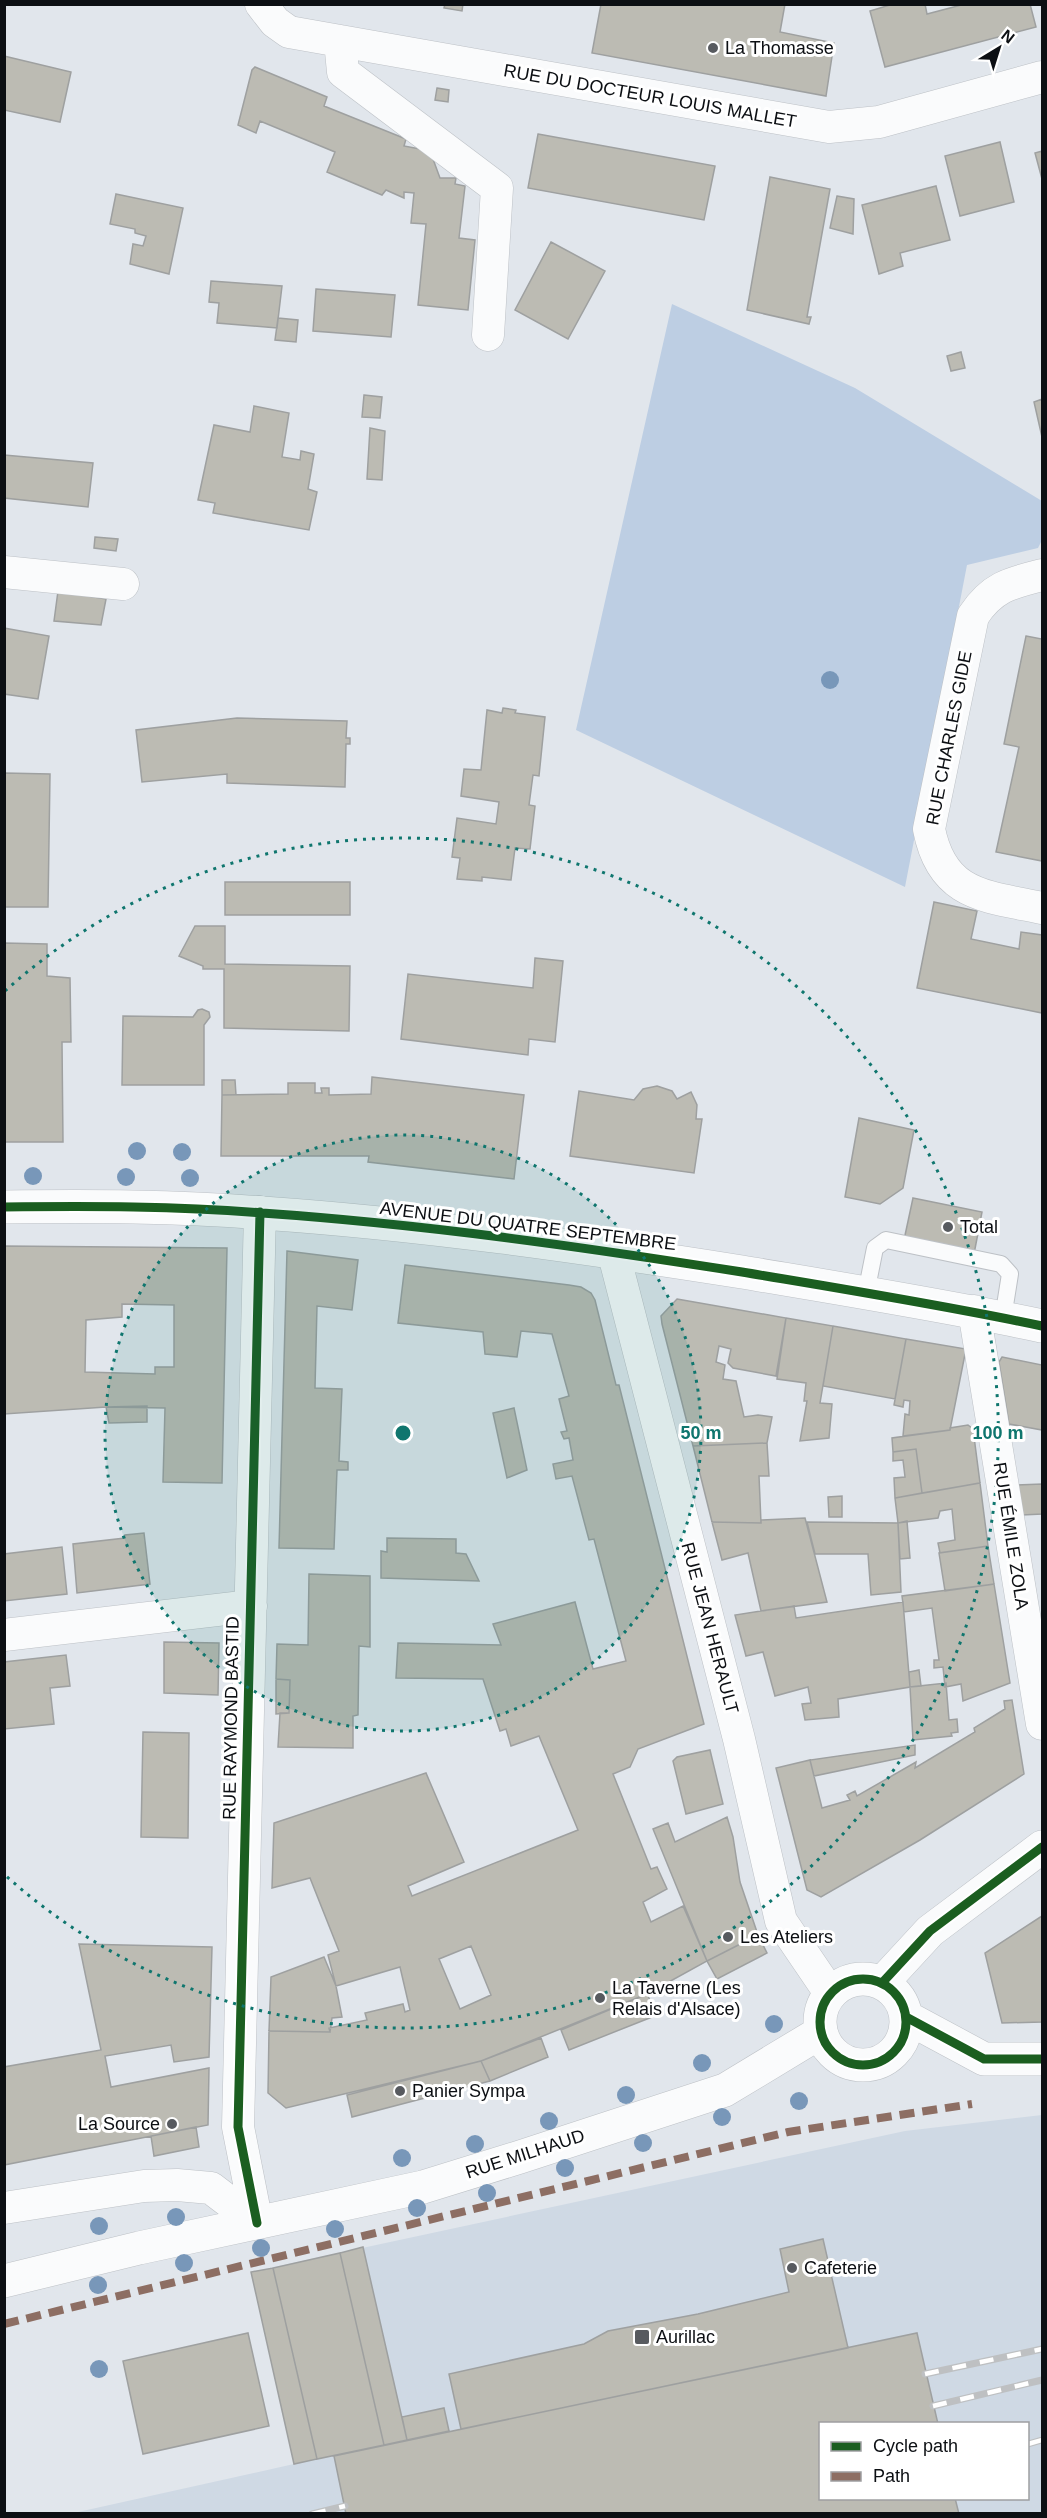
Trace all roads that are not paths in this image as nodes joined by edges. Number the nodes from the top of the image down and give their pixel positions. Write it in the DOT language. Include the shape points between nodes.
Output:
graph roads {
  1 [pos="262,7"];
  2 [pos="340,41"];
  3 [pos="1042,77"];
  4 [pos="488,335"];
  5 [pos="4,572"];
  6 [pos="1042,575"];
  7 [pos="123,584"];
  8 [pos="1042,908"];
  9 [pos="4,1207"];
  10 [pos="260,1212"];
  11 [pos="613,1251"];
  12 [pos="866,1293"];
  13 [pos="988,1314"];
  14 [pos="1042,1326"];
  15 [pos="251,1606"];
  16 [pos="4,1635"];
  17 [pos="1042,1724"];
  18 [pos="1042,1847"];
  19 [pos="882,1983"];
  20 [pos="830,1993"];
  21 [pos="906,2017"];
  22 [pos="821,2032"];
  23 [pos="1042,2059"];
  24 [pos="4,2208"];
  25 [pos="257,2223"];
  26 [pos="4,2279"];
  1 -- 2 [label="street, RUE DU DOCTEUR LOUIS MALLET" via="289,32"];
  2 -- 3 [label="street, RUE DU DOCTEUR LOUIS MALLET" via="829,127 879,122"];
  2 -- 4 [label="street" via="343,72 497,189"];
  5 -- 7 [label="street"];
  6 -- 8 [label="street, RUE CHARLES GIDE" via="994,591 973,616 928,829 941,868 959,884 982,896"];
  9 -- 10 [label="street, AVENUE DU QUATRE SEPTEMBRE"];
  10 -- 11 [label="street, AVENUE DU QUATRE SEPTEMBRE"];
  10 -- 15 [label="street, RUE RAYMOND BASTID"];
  11 -- 12 [label="street, AVENUE DU QUATRE SEPTEMBRE"];
  11 -- 20 [label="street, RUE JEAN HERAULT" via="739,1739 781,1921"];
  12 -- 13 [label="street, AVENUE DU QUATRE SEPTEMBRE"];
  12 -- 13 [label="lane" via="875,1248 886,1240 1001,1264 1010,1274"];
  13 -- 14 [label="street, AVENUE DU QUATRE SEPTEMBRE"];
  13 -- 17 [label="street, RUE ÉMILE ZOLA"];
  15 -- 16 [label="street"];
  15 -- 25 [label="street, RUE RAYMOND BASTID" via="238,2127"];
  18 -- 19 [label="street" via="930,1931"];
  19 -- 20 [label="street" via="854,1979"];
  19 -- 21 [label="street" via="894,1991"];
  20 -- 22 [label="street" via="822,2005"];
  21 -- 22 [label="street" via="899,2045 877,2063 849,2063 836,2056"];
  21 -- 23 [label="street" via="984,2059"];
  22 -- 25 [label="street, RUE MILHAUD" via="725,2090 423,2187"];
  24 -- 25 [label="street" via="177,2184 211,2188"];
  25 -- 26 [label="street, RUE MILHAUD"];
}
